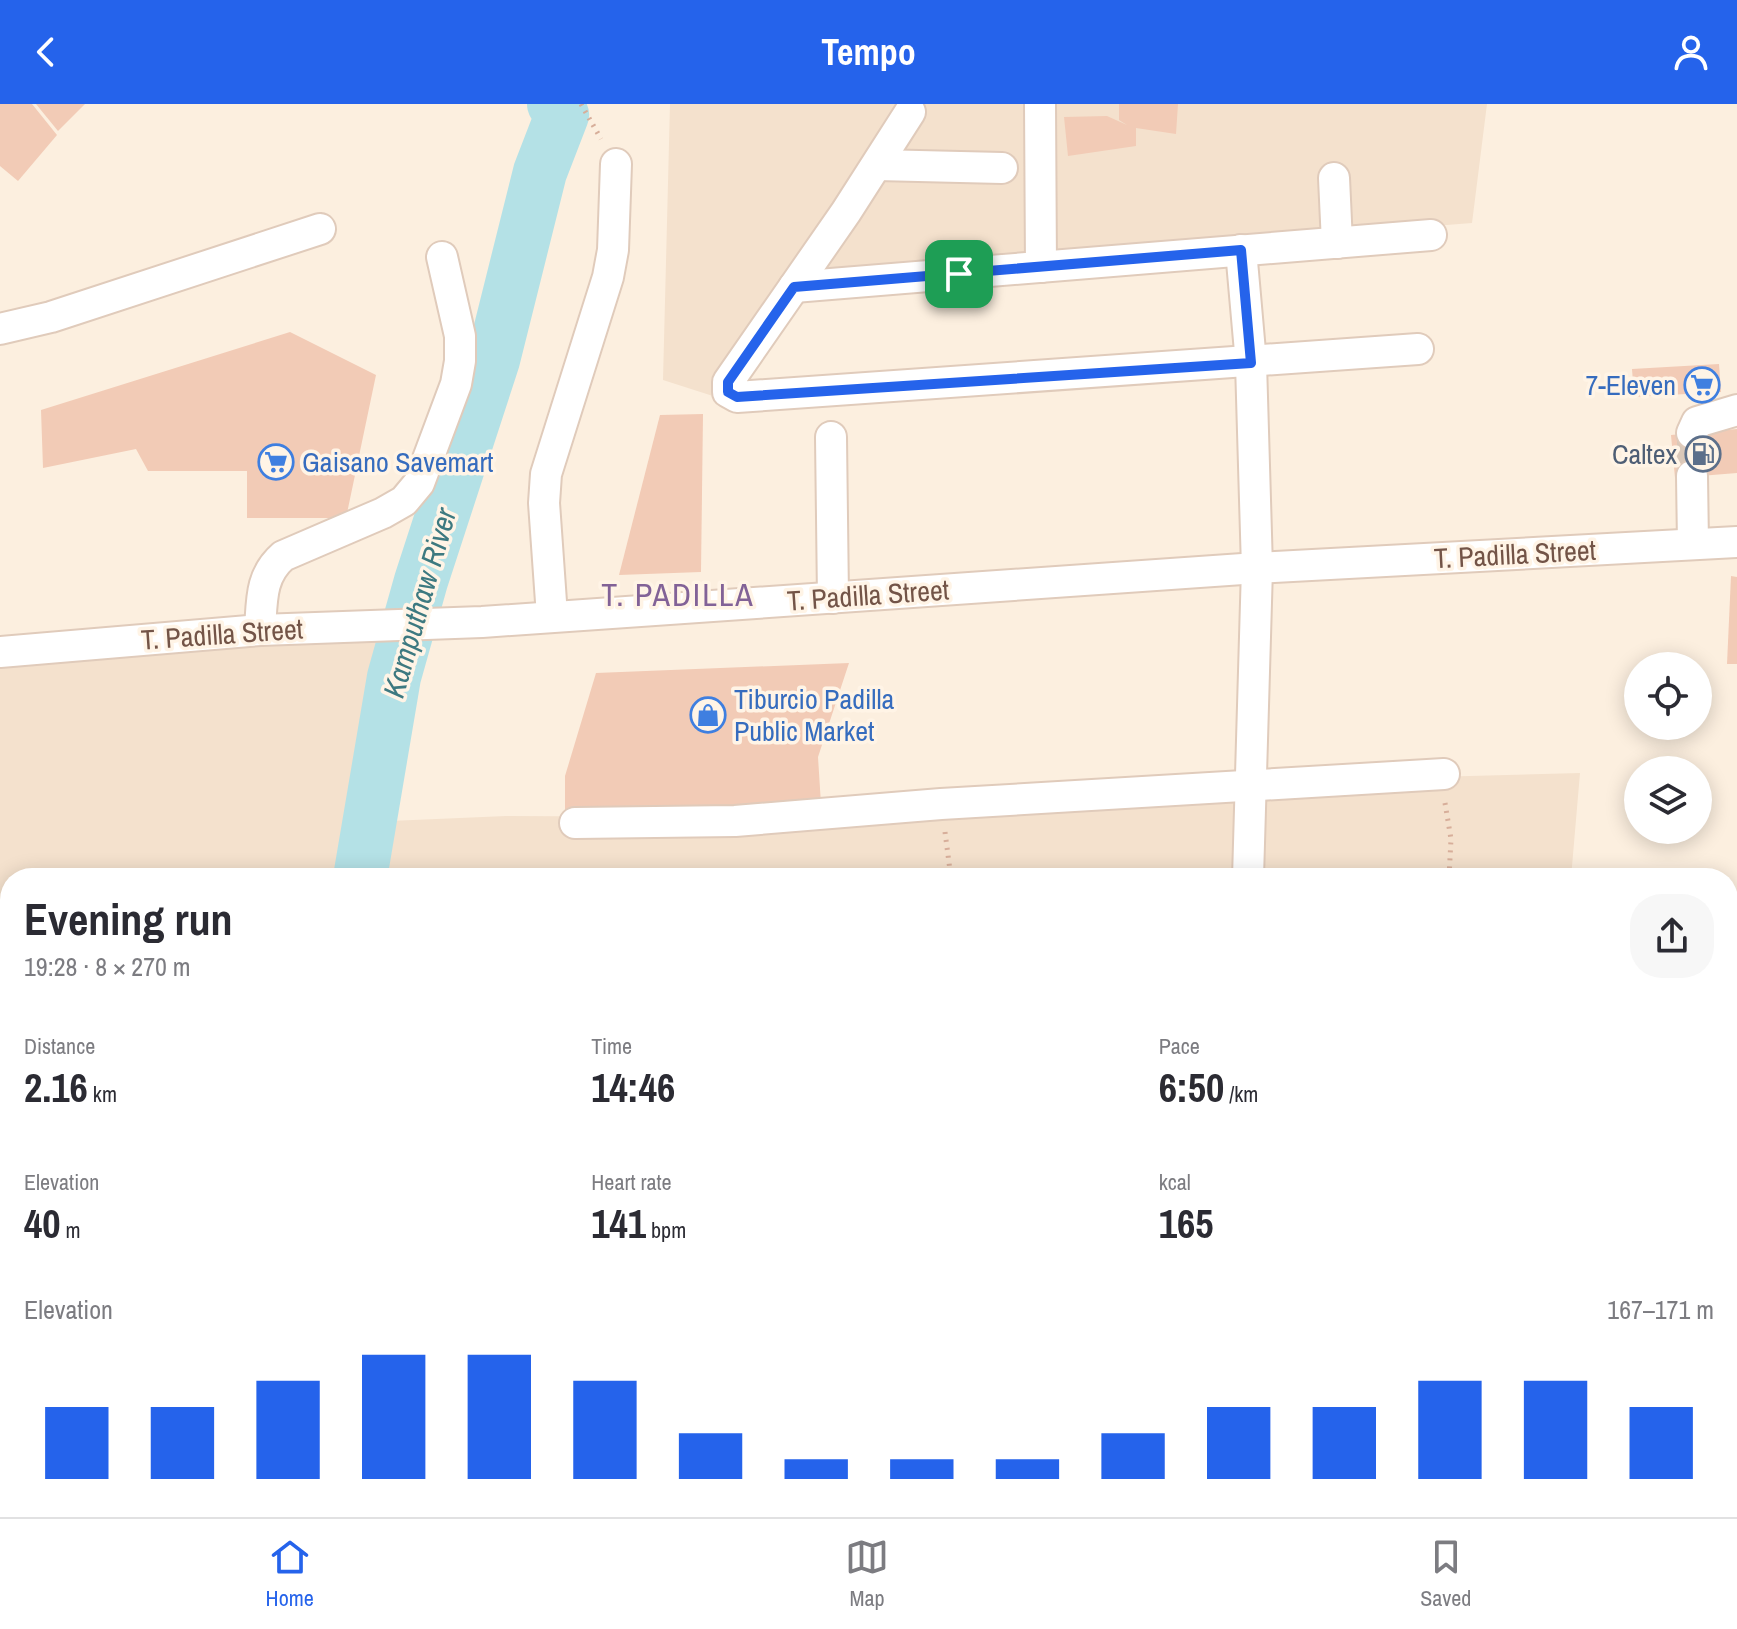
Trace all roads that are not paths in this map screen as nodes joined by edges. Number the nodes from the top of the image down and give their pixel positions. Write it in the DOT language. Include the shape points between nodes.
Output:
graph roads {
  1 [pos="1040,104"];
  2 [pos="910,112"];
  3 [pos="616,164"];
  4 [pos="877,165"];
  5 [pos="1002,168"];
  6 [pos="1334,178"];
  7 [pos="320,229"];
  8 [pos="1431,235"];
  9 [pos="1337,243"];
  10 [pos="1241,250"];
  11 [pos="442,257"];
  12 [pos="1041,267"];
  13 [pos="794,287"];
  14 [pos="0,329"];
  15 [pos="1418,349"];
  16 [pos="1251,363"];
  17 [pos="1737,410"];
  18 [pos="1692,433"];
  19 [pos="831,437"];
  20 [pos="1692,476"];
  21 [pos="1737,542"];
  22 [pos="1693,544"];
  23 [pos="1257,568"];
  24 [pos="833,598"];
  25 [pos="552,616"];
  26 [pos="260,630"];
  27 [pos="0,652"];
  28 [pos="1444,774"];
  29 [pos="1250,786"];
  30 [pos="575,823"];
  31 [pos="1248,868"];
  1 -- 12 [label="street"];
  2 -- 4 [label="street"];
  3 -- 25 [label="street" via="608,277 546,474"];
  4 -- 5 [label="street"];
  4 -- 13 [label="street"];
  6 -- 9 [label="street"];
  7 -- 14 [label="street"];
  8 -- 9 [label="street"];
  9 -- 10 [label="street"];
  10 -- 12 [label="street"];
  10 -- 16 [label="street"];
  11 -- 26 [label="street" via="460,336 460,361 419,483 404,501 383,513 283,556 270,568 263,586"];
  12 -- 13 [label="street"];
  13 -- 16 [label="street" via="728,382 728,392 737,397"];
  15 -- 16 [label="street"];
  16 -- 23 [label="street"];
  17 -- 18 [label="street" via="1705,417"];
  19 -- 24 [label="street"];
  20 -- 22 [label="street"];
  21 -- 22 [label="street, T. Padilla Street"];
  22 -- 23 [label="street, T. Padilla Street"];
  23 -- 24 [label="street, T. Padilla Street"];
  23 -- 29 [label="street"];
  24 -- 25 [label="street, T. Padilla Street"];
  25 -- 26 [label="street, T. Padilla Street"];
  26 -- 27 [label="street, T. Padilla Street"];
  28 -- 29 [label="street"];
  29 -- 30 [label="street" via="735,821"];
  29 -- 31 [label="street"];
}
